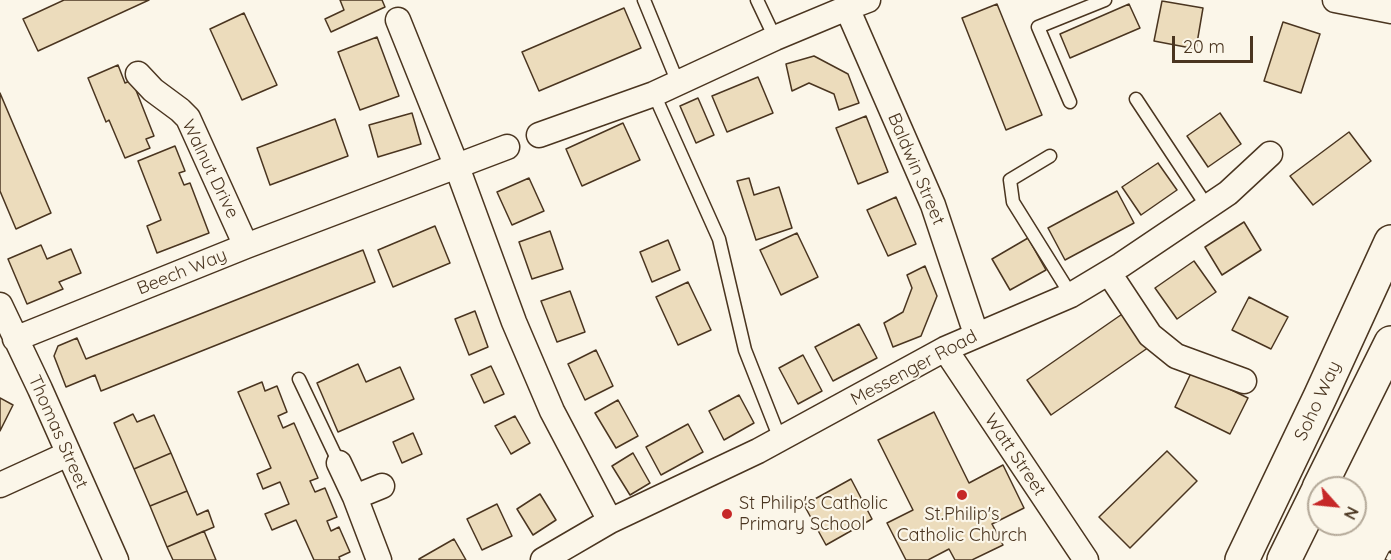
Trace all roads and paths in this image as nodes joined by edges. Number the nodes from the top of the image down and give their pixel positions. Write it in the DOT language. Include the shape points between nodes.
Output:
graph roads {
  1 [pos="644,0"];
  2 [pos="757,0"];
  3 [pos="1106,0"];
  4 [pos="1335,0"];
  5 [pos="857,4"];
  6 [pos="1391,10"];
  7 [pos="398,20"];
  8 [pos="775,38"];
  9 [pos="138,74"];
  10 [pos="682,81"];
  11 [pos="654,94"];
  12 [pos="1136,99"];
  13 [pos="1070,102"];
  14 [pos="538,135"];
  15 [pos="507,147"];
  16 [pos="1270,154"];
  17 [pos="1050,156"];
  18 [pos="457,167"];
  19 [pos="1208,208"];
  20 [pos="1391,242"];
  21 [pos="246,246"];
  22 [pos="1109,273"];
  23 [pos="1071,295"];
  24 [pos="0,305"];
  25 [pos="976,334"];
  26 [pos="15,339"];
  27 [pos="1391,343"];
  28 [pos="945,349"];
  29 [pos="299,379"];
  30 [pos="1244,381"];
  31 [pos="780,439"];
  32 [pos="68,454"];
  33 [pos="339,463"];
  34 [pos="1325,476"];
  35 [pos="0,485"];
  36 [pos="382,486"];
  37 [pos="355,497"];
  38 [pos="1307,513"];
  39 [pos="610,521"];
  40 [pos="116,560"];
  41 [pos="379,560"];
  42 [pos="543,560"];
  43 [pos="1086,560"];
  44 [pos="1242,560"];
  45 [pos="1284,560"];
  1 -- 10 [label="lane"];
  2 -- 8 [label="lane"];
  3 -- 13 [label="lane" via="1038,27"];
  4 -- 6 [label="street"];
  5 -- 8 [label="street, Baldwin Street"];
  5 -- 25 [label="street, Baldwin Street" via="933,205"];
  7 -- 18 [label="street"];
  8 -- 10 [label="street, Baldwin Street"];
  9 -- 21 [label="street, Walnut Drive" via="188,118"];
  10 -- 11 [label="street, Baldwin Street"];
  11 -- 14 [label="street, Baldwin Street"];
  11 -- 31 [label="lane" via="719,239 745,350"];
  12 -- 19 [label="lane"];
  15 -- 18 [label="street, Beech Way"];
  16 -- 19 [label="street, Messenger Road"];
  17 -- 23 [label="lane" via="1010,180 1013,202"];
  18 -- 21 [label="street, Beech Way"];
  18 -- 39 [label="street" via="514,322 552,411"];
  19 -- 22 [label="street, Messenger Road"];
  20 -- 44 [label="main road, Soho Way"];
  21 -- 26 [label="street, Beech Way"];
  22 -- 23 [label="street, Messenger Road"];
  22 -- 30 [label="street" via="1150,335 1176,356"];
  23 -- 25 [label="street, Messenger Road"];
  24 -- 26 [label="street, Thomas Street"];
  25 -- 28 [label="street, Messenger Road"];
  26 -- 32 [label="street, Thomas Street"];
  27 -- 34 [label="main road"];
  28 -- 31 [label="street, Messenger Road"];
  28 -- 43 [label="street, Watt Street"];
  29 -- 33 [label="lane"];
  31 -- 39 [label="street, Messenger Road"];
  32 -- 35 [label="street"];
  32 -- 40 [label="street, Thomas Street"];
  33 -- 37 [label="street"];
  36 -- 37 [label="street"];
  37 -- 41 [label="street"];
  38 -- 45 [label="main road"];
  39 -- 42 [label="street, Messenger Road"];
}
